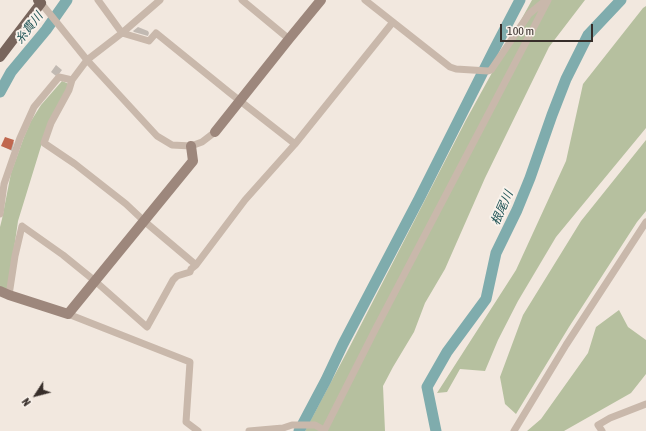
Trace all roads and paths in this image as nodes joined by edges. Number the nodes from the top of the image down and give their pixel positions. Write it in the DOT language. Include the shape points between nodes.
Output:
graph roads {
  1 [pos="98,0"];
  2 [pos="160,0"];
  3 [pos="242,0"];
  4 [pos="321,0"];
  5 [pos="365,0"];
  6 [pos="547,0"];
  7 [pos="41,1"];
  8 [pos="393,22"];
  9 [pos="122,33"];
  10 [pos="289,39"];
  11 [pos="0,56"];
  12 [pos="87,60"];
  13 [pos="72,80"];
  14 [pos="240,100"];
  15 [pos="214,132"];
  16 [pos="295,144"];
  17 [pos="191,146"];
  18 [pos="0,214"];
  19 [pos="144,221"];
  20 [pos="646,222"];
  21 [pos="196,265"];
  22 [pos="95,281"];
  23 [pos="4,293"];
  24 [pos="68,314"];
  25 [pos="646,404"];
  26 [pos="324,430"];
  27 [pos="198,431"];
  28 [pos="249,431"];
  29 [pos="514,431"];
  30 [pos="602,431"];
  1 -- 9 [label="street"];
  2 -- 9 [label="street"];
  3 -- 10 [label="street"];
  4 -- 10 [label="street"];
  5 -- 8 [label="street"];
  6 -- 8 [label="street" via="529,14 488,71 450,68"];
  6 -- 26 [label="street"];
  7 -- 11 [label="main road"];
  7 -- 12 [label="street"];
  8 -- 16 [label="street"];
  9 -- 12 [label="street"];
  9 -- 14 [label="street" via="149,41 156,33"];
  10 -- 14 [label="street"];
  12 -- 13 [label="street"];
  12 -- 17 [label="street" via="157,136 172,145"];
  13 -- 18 [label="street" via="59,77 34,108 20,138 4,184"];
  13 -- 19 [label="street" via="44,143 75,164"];
  14 -- 15 [label="street"];
  14 -- 16 [label="street"];
  15 -- 17 [label="street" via="202,142"];
  16 -- 21 [label="street" via="245,200"];
  17 -- 19 [label="street" via="193,161"];
  19 -- 21 [label="street"];
  19 -- 22 [label="street"];
  20 -- 29 [label="street"];
  21 -- 22 [label="street" via="190,272 173,280 146,327"];
  22 -- 23 [label="street" via="22,226"];
  22 -- 24 [label="street"];
  23 -- 24 [label="street"];
  24 -- 27 [label="street" via="190,362 186,422"];
  25 -- 30 [label="street" via="598,425"];
  26 -- 28 [label="street" via="315,425 292,425"];
}
